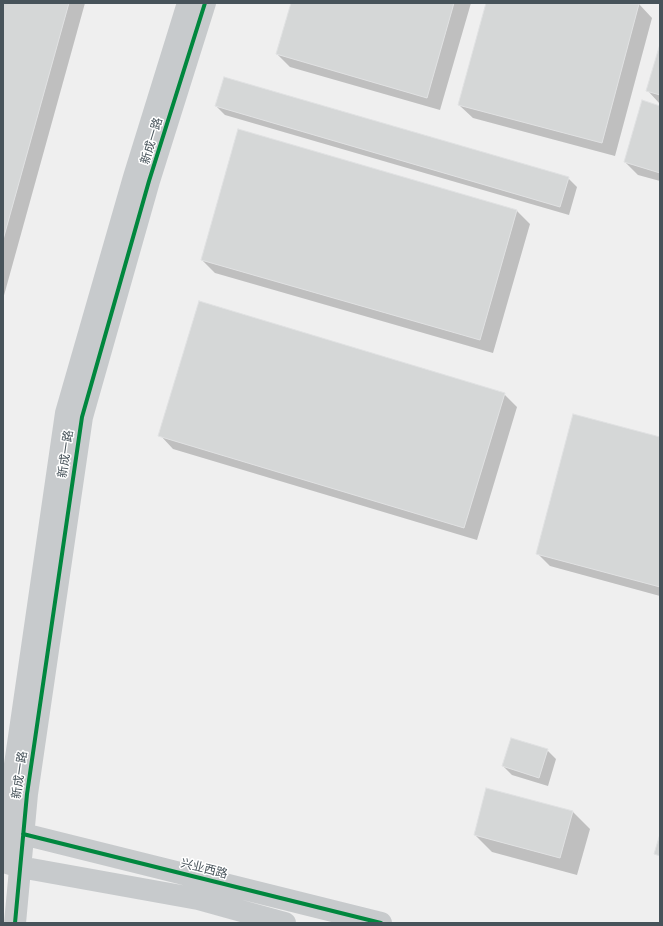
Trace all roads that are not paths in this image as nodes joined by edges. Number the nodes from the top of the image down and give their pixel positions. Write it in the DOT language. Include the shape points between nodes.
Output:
graph roads {
  1 [pos="188,3"];
  2 [pos="205,3"];
  3 [pos="23,834"];
  4 [pos="13,865"];
  5 [pos="3,893"];
  6 [pos="15,923"];
  7 [pos="285,923"];
  8 [pos="381,923"];
  1 -- 4 [label="street, 新成一路" via="134,176 66,413 11,792"];
  2 -- 3 [label="street, 新成一路" via="149,181 82,417"];
  3 -- 4 [label="street, 新成一路"];
  3 -- 8 [label="street, 兴业西路"];
  4 -- 5 [label="street, 新成一路"];
  4 -- 6 [label="street, 新成一路"];
  4 -- 7 [label="street" via="198,899"];
}
